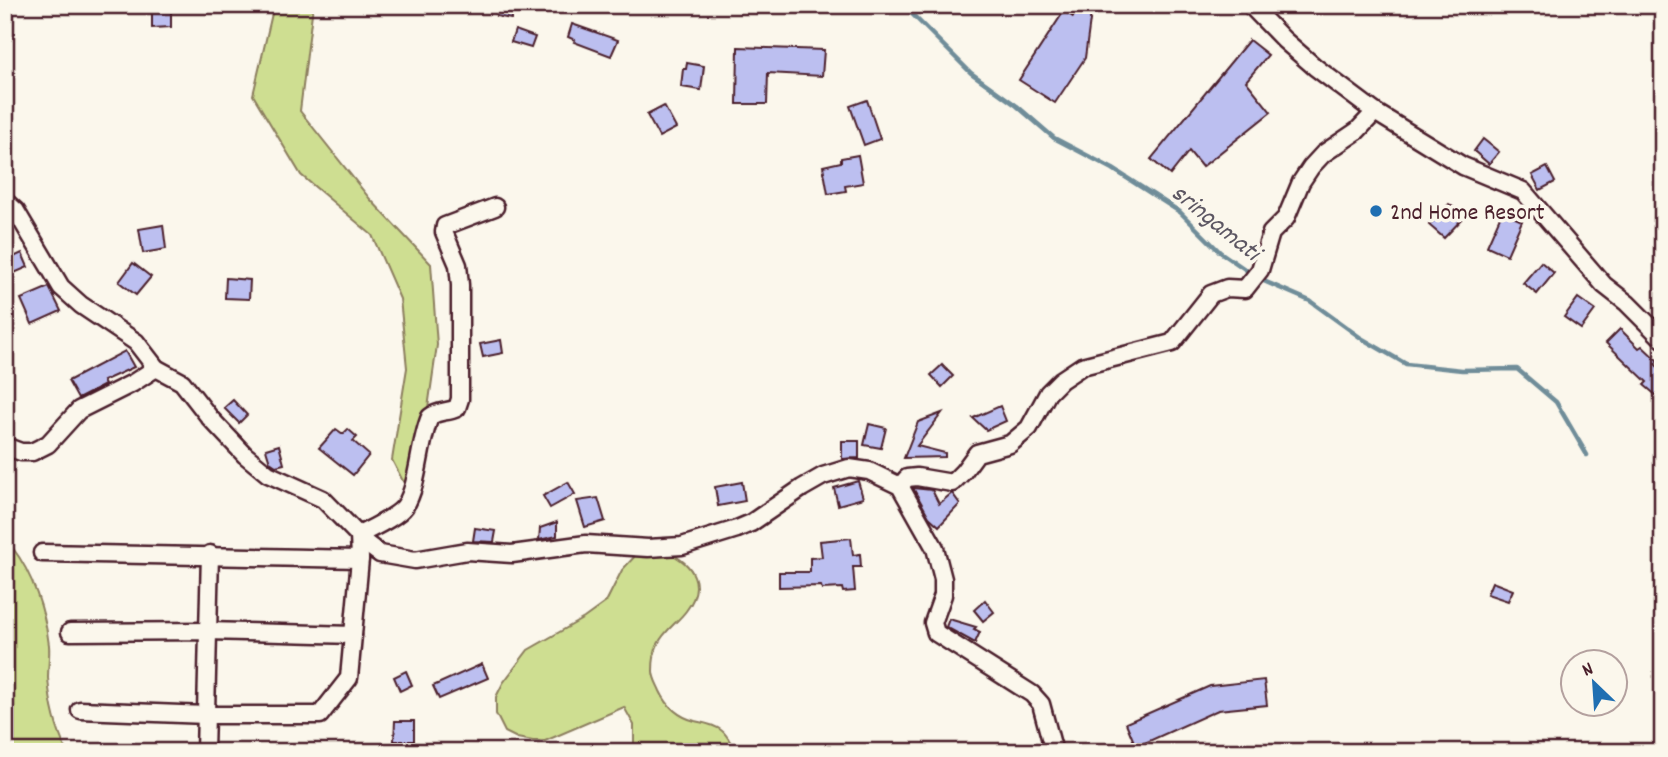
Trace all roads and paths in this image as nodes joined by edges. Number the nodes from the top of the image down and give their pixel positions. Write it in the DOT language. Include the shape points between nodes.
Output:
graph roads {
  1 [pos="1250,5"];
  2 [pos="1375,112"];
  3 [pos="5,201"];
  4 [pos="495,207"];
  5 [pos="1663,339"];
  6 [pos="156,368"];
  7 [pos="5,446"];
  8 [pos="900,486"];
  9 [pos="359,535"];
  10 [pos="42,553"];
  11 [pos="210,554"];
  12 [pos="360,559"];
  13 [pos="208,631"];
  14 [pos="70,632"];
  15 [pos="353,635"];
  16 [pos="80,710"];
  17 [pos="206,715"];
  18 [pos="205,752"];
  19 [pos="1054,752"];
  1 -- 2 [label="street" via="1315,67"];
  2 -- 5 [label="street" via="1463,166 1523,191 1604,285"];
  2 -- 8 [label="street" via="1311,167 1286,218 1271,233 1260,270 1245,289 1227,288 1211,294 1172,343 1082,366 1048,393 1029,428 1010,444 978,453 951,483 916,477 907,478"];
  3 -- 6 [label="street" via="16,211 61,287 136,342"];
  4 -- 9 [label="street" via="445,226 460,285 457,408 430,417 405,506"];
  6 -- 7 [label="street" via="79,410 48,444 32,452"];
  6 -- 9 [label="street" via="181,382 210,418 268,474 323,499"];
  8 -- 9 [label="street" via="869,471 849,468 802,488 751,523 682,546 586,544 512,554 467,551 415,560 380,554"];
  8 -- 19 [label="street" via="935,548 943,579 943,595 933,622 936,633 1032,694 1041,704"];
  9 -- 12 [label="street"];
  10 -- 11 [label="street"];
  11 -- 12 [label="street"];
  11 -- 13 [label="street"];
  12 -- 15 [label="street"];
  13 -- 14 [label="street"];
  13 -- 15 [label="street"];
  13 -- 17 [label="street"];
  15 -- 17 [label="street" via="349,678 320,715"];
  16 -- 17 [label="street"];
  17 -- 18 [label="street"];
}
